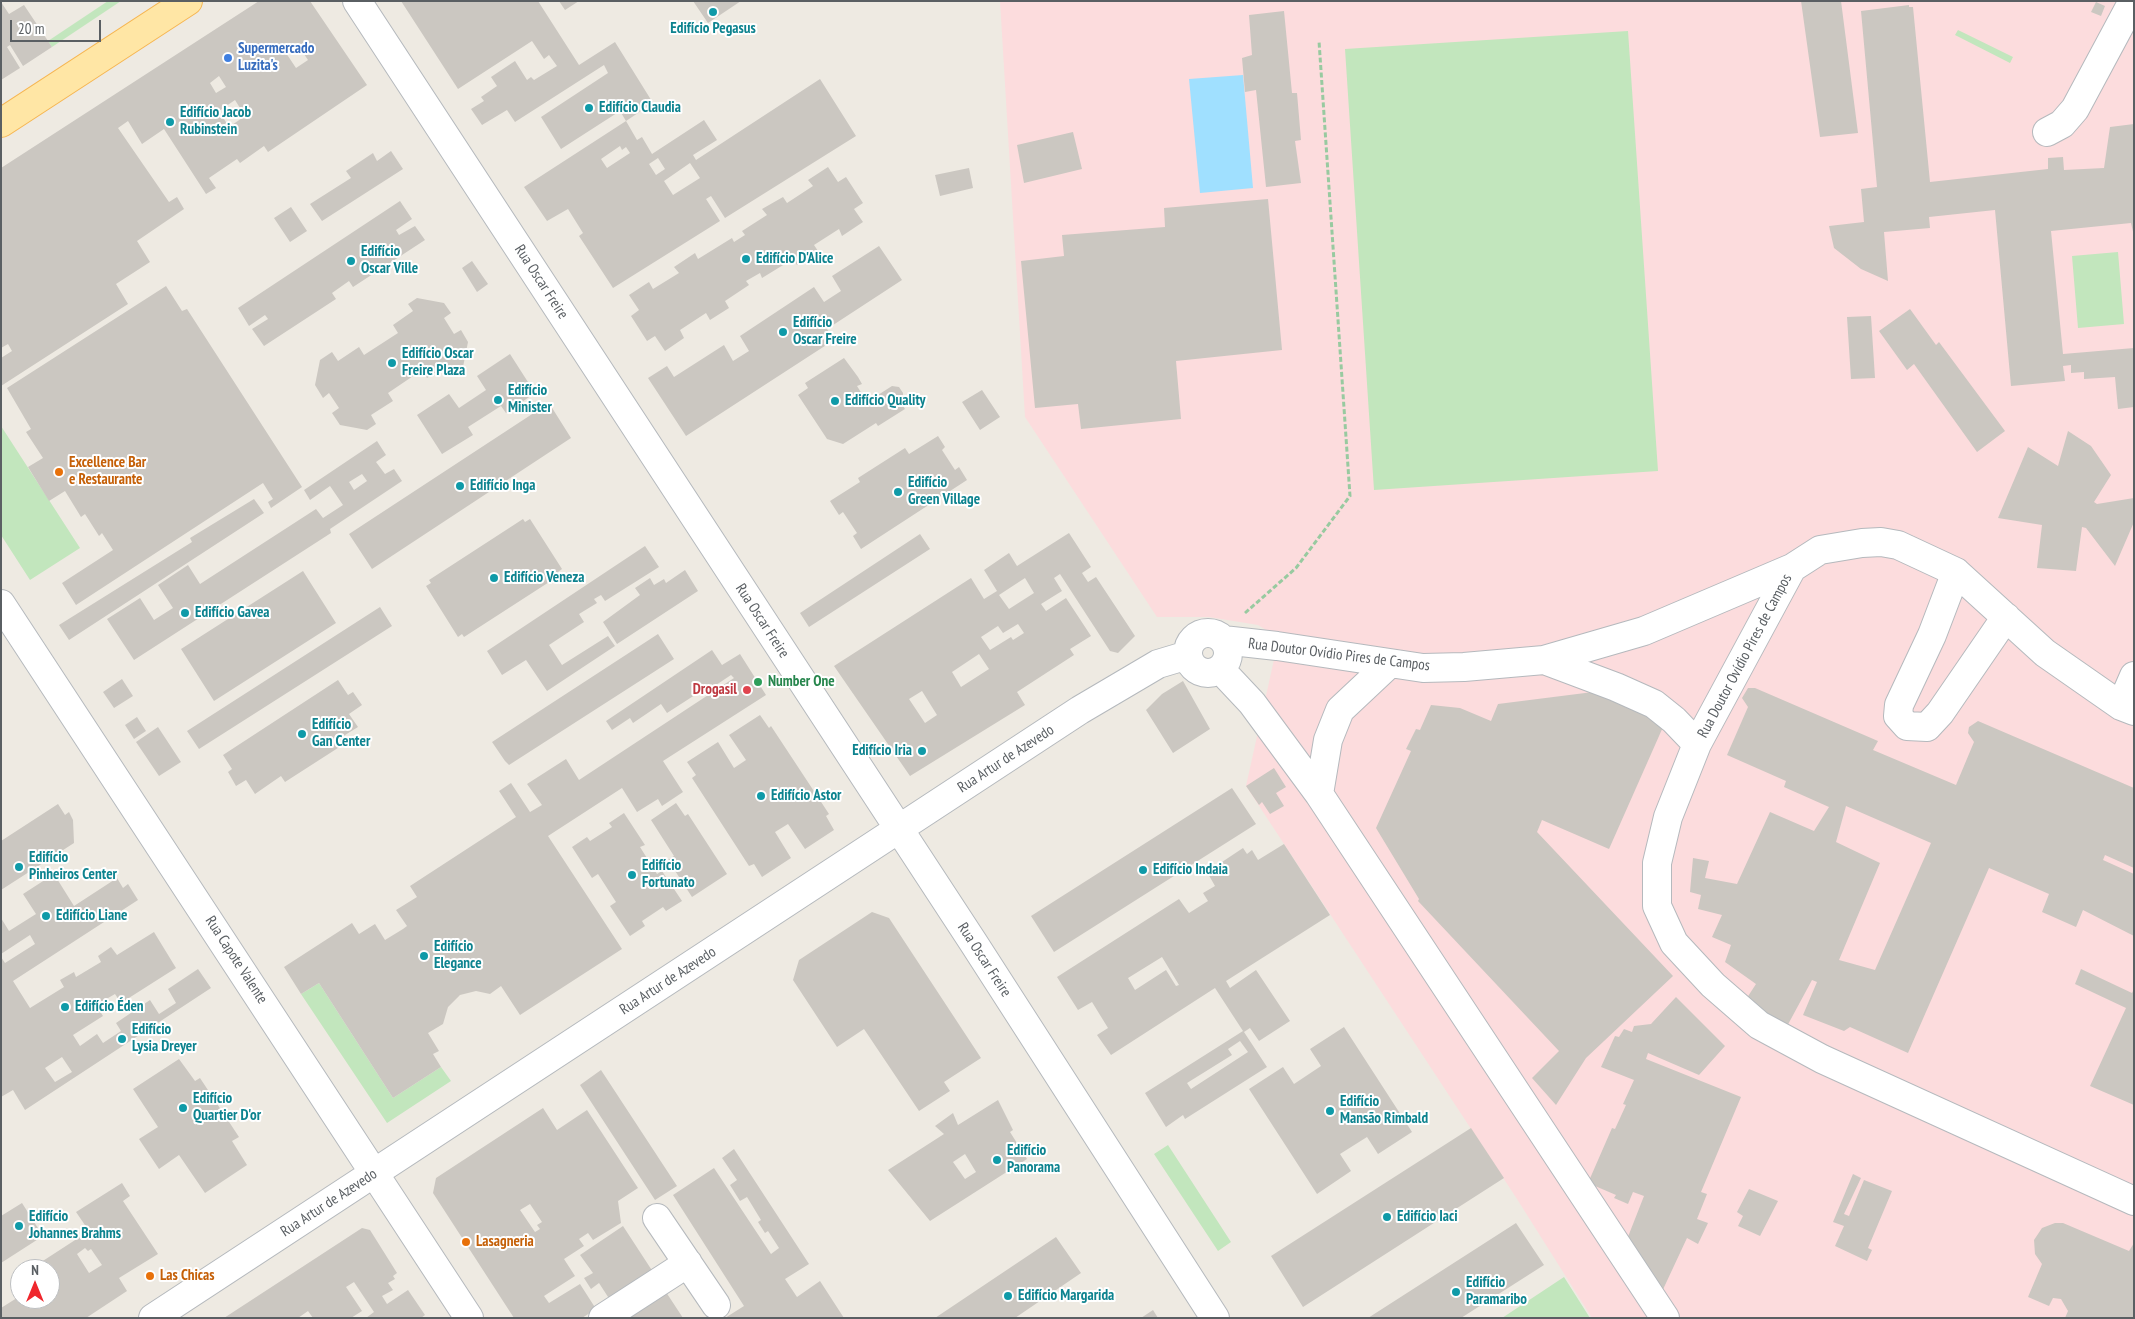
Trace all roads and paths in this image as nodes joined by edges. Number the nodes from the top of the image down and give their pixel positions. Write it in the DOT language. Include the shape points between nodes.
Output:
graph roads {
  1 [pos="188,1"];
  2 [pos="357,1"];
  3 [pos="2132,1"];
  4 [pos="1319,41"];
  5 [pos="1,123"];
  6 [pos="2047,132"];
  7 [pos="1792,568"];
  8 [pos="1956,572"];
  9 [pos="1,604"];
  10 [pos="2006,617"];
  11 [pos="1221,638"];
  12 [pos="1188,655"];
  13 [pos="1544,660"];
  14 [pos="1389,664"];
  15 [pos="1220,669"];
  16 [pos="2134,676"];
  17 [pos="2127,708"];
  18 [pos="1697,744"];
  19 [pos="1319,794"];
  20 [pos="899,830"];
  21 [pos="375,1173"];
  22 [pos="2134,1201"];
  23 [pos="657,1218"];
  24 [pos="688,1263"];
  25 [pos="716,1305"];
  26 [pos="153,1318"];
  27 [pos="469,1318"];
  28 [pos="603,1318"];
  29 [pos="1215,1318"];
  30 [pos="1665,1318"];
  1 -- 5 [label="main road"];
  2 -- 20 [label="street, Rua Oscar Freire"];
  3 -- 6 [label="street" via="2075,109 2062,124"];
  4 -- 11 [label="path" via="1350,496 1296,568"];
  7 -- 8 [label="street, Rua Doutor Ovídio Pires de Campos" via="1820,550 1881,542 1898,545"];
  7 -- 13 [label="street, Rua Doutor Ovídio Pires de Campos" via="1644,631"];
  7 -- 18 [label="street, Rua Doutor Ovídio Pires de Campos"];
  8 -- 10 [label="street, Rua Doutor Ovídio Pires de Campos"];
  8 -- 10 [label="street" via="1932,635 1899,705 1898,716 1907,726 1927,727 1940,713"];
  9 -- 21 [label="street, Rua Capote Valente"];
  10 -- 17 [label="street, Rua Doutor Ovídio Pires de Campos" via="2045,653"];
  11 -- 12 [label="street" via="1206,633 1195,638"];
  11 -- 14 [label="street, Rua Doutor Ovídio Pires de Campos"];
  11 -- 15 [label="street" via="1227,658"];
  12 -- 15 [label="street" via="1192,665 1200,671"];
  12 -- 20 [label="street, Rua Artur de Azevedo" via="1158,664 1088,705"];
  13 -- 14 [label="street, Rua Doutor Ovídio Pires de Campos" via="1464,667 1423,668"];
  13 -- 18 [label="street, Rua Doutor Ovídio Pires de Campos" via="1616,686 1654,704"];
  14 -- 19 [label="street" via="1340,710 1328,740"];
  15 -- 19 [label="street" via="1252,703"];
  16 -- 17 [label="street"];
  18 -- 22 [label="street, Rua Doutor Ovídio Pires de Campos" via="1668,818 1657,863 1657,906 1674,943 1713,985 1759,1025 1822,1059"];
  19 -- 30 [label="street"];
  20 -- 21 [label="street, Rua Artur de Azevedo"];
  20 -- 29 [label="street, Rua Oscar Freire"];
  21 -- 26 [label="street, Rua Artur de Azevedo"];
  21 -- 27 [label="street, Rua Capote Valente"];
  23 -- 24 [label="street"];
  24 -- 25 [label="street"];
  24 -- 28 [label="street"];
}
